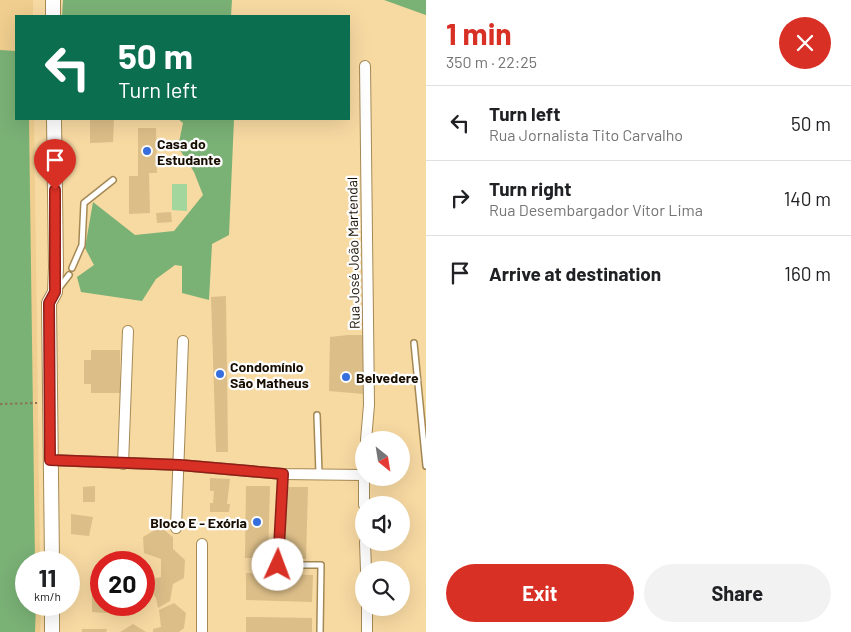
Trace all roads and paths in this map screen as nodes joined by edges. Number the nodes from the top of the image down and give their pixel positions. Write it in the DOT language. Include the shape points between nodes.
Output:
graph roads {
  1 [pos="53,0"];
  2 [pos="53,15"];
  3 [pos="365,66"];
  4 [pos="54,120"];
  5 [pos="113,180"];
  6 [pos="72,268"];
  7 [pos="70,275"];
  8 [pos="55,292"];
  9 [pos="128,331"];
  10 [pos="183,341"];
  11 [pos="414,343"];
  12 [pos="38,402"];
  13 [pos="0,404"];
  14 [pos="317,415"];
  15 [pos="367,431"];
  16 [pos="50,460"];
  17 [pos="123,464"];
  18 [pos="180,465"];
  19 [pos="426,466"];
  20 [pos="283,474"];
  21 [pos="318,474"];
  22 [pos="355,475"];
  23 [pos="176,528"];
  24 [pos="202,544"];
  25 [pos="52,551"];
  26 [pos="52,616"];
  27 [pos="367,616"];
  28 [pos="52,632"];
  29 [pos="202,632"];
  30 [pos="320,632"];
  31 [pos="368,632"];
  1 -- 2 [label="main road"];
  3 -- 15 [label="street, Rua José João Martendal"];
  4 -- 8 [label="main road"];
  5 -- 6 [label="lane" via="84,203 82,245"];
  7 -- 8 [label="lane"];
  8 -- 16 [label="main road" via="49,303"];
  9 -- 17 [label="street"];
  10 -- 18 [label="street"];
  11 -- 19 [label="lane"];
  12 -- 13 [label="path"];
  14 -- 21 [label="lane"];
  16 -- 17 [label="street"];
  16 -- 25 [label="main road"];
  17 -- 18 [label="street"];
  18 -- 20 [label="street"];
  18 -- 23 [label="street"];
  20 -- 21 [label="street"];
  20 -- 30 [label="lane" via="278,565 321,565"];
  21 -- 22 [label="street"];
  24 -- 29 [label="street"];
  26 -- 28 [label="main road"];
  27 -- 31 [label="street"];
}
